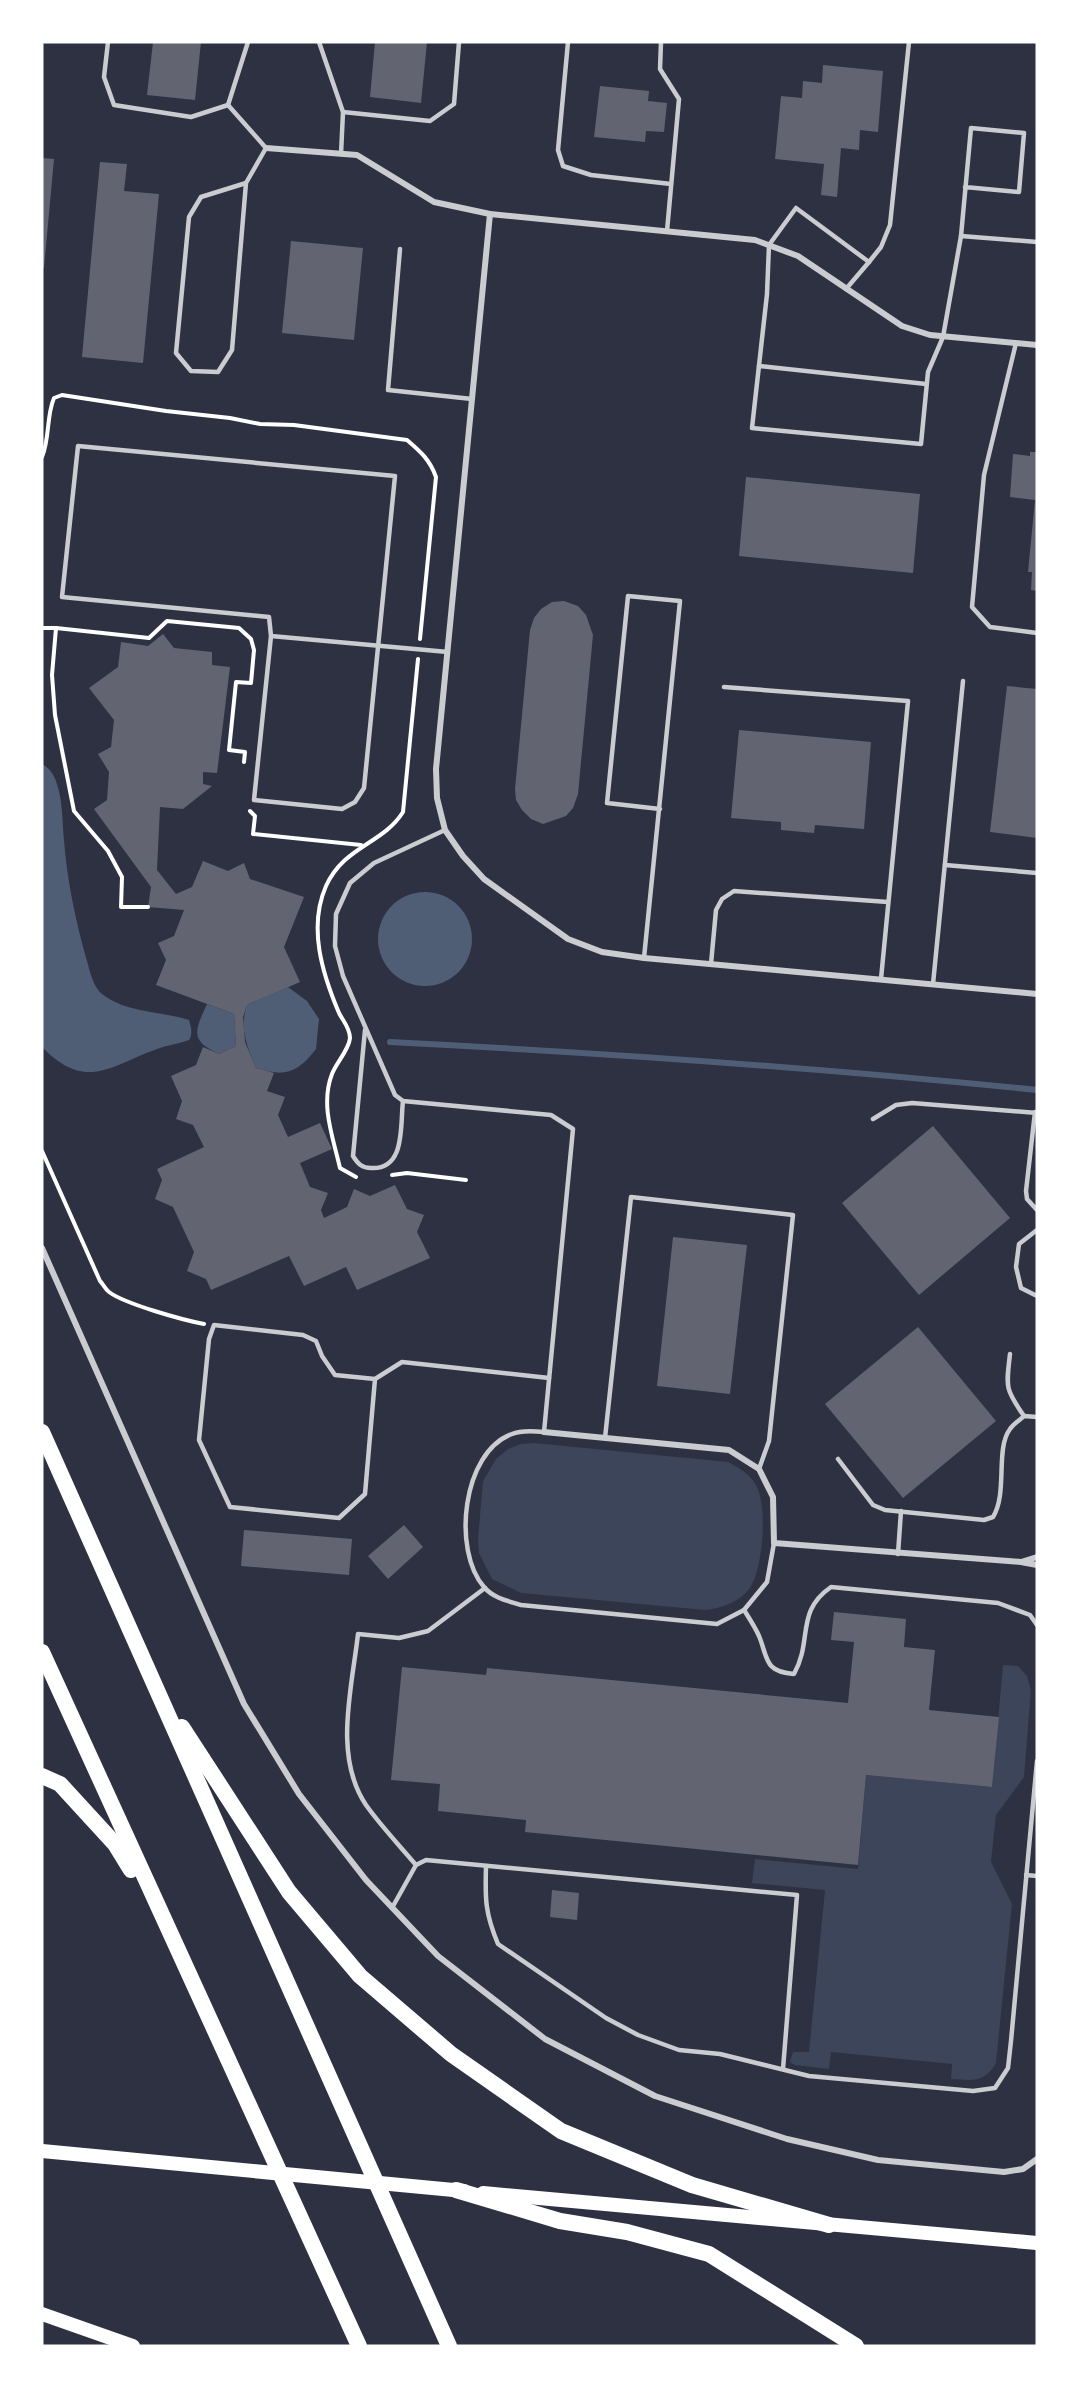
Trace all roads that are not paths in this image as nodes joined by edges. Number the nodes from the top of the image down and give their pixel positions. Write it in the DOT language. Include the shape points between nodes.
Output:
graph roads {
  1 [pos="108,42"];
  2 [pos="248,42"];
  3 [pos="319,42"];
  4 [pos="459,42"];
  5 [pos="568,42"];
  6 [pos="661,42"];
  7 [pos="909,42"];
  8 [pos="228,105"];
  9 [pos="343,112"];
  10 [pos="266,148"];
  11 [pos="341,154"];
  12 [pos="246,183"];
  13 [pos="671,184"];
  14 [pos="965,187"];
  15 [pos="490,214"];
  16 [pos="667,231"];
  17 [pos="961,236"];
  18 [pos="1037,242"];
  19 [pos="769,245"];
  20 [pos="400,249"];
  21 [pos="869,262"];
  22 [pos="846,289"];
  23 [pos="943,337"];
  24 [pos="1016,343"];
  25 [pos="1037,345"];
  26 [pos="759,366"];
  27 [pos="926,384"];
  28 [pos="472,399"];
  29 [pos="1037,633"];
  30 [pos="271,636"];
  31 [pos="378,645"];
  32 [pos="448,652"];
  33 [pos="963,681"];
  34 [pos="724,687"];
  35 [pos="660,809"];
  36 [pos="445,830"];
  37 [pos="945,865"];
  38 [pos="1037,873"];
  39 [pos="888,902"];
  40 [pos="644,958"];
  41 [pos="711,964"];
  42 [pos="881,980"];
  43 [pos="933,984"];
  44 [pos="1037,994"];
  45 [pos="365,1028"];
  46 [pos="403,1101"];
  47 [pos="1036,1113"];
  48 [pos="873,1119"];
  49 [pos="1037,1210"];
  50 [pos="1037,1230"];
  51 [pos="42,1248"];
  52 [pos="1037,1296"];
  53 [pos="1010,1354"];
  54 [pos="549,1378"];
  55 [pos="375,1379"];
  56 [pos="1024,1416"];
  57 [pos="1037,1417"];
  58 [pos="42,1432"];
  59 [pos="544,1432"];
  60 [pos="605,1438"];
  61 [pos="838,1460"];
  62 [pos="759,1469"];
  63 [pos="901,1511"];
  64 [pos="774,1543"];
  65 [pos="898,1554"];
  66 [pos="1037,1557"];
  67 [pos="1021,1562"];
  68 [pos="1037,1565"];
  69 [pos="485,1588"];
  70 [pos="744,1610"];
  71 [pos="1037,1625"];
  72 [pos="42,1652"];
  73 [pos="152,1681"];
  74 [pos="1037,1761"];
  75 [pos="42,1776"];
  76 [pos="416,1865"];
  77 [pos="486,1866"];
  78 [pos="1026,1875"];
  79 [pos="1037,1876"];
  80 [pos="392,1908"];
  81 [pos="162,1916"];
  82 [pos="783,2069"];
  83 [pos="42,2151"];
  84 [pos="1037,2159"];
  85 [pos="456,2190"];
  86 [pos="829,2225"];
  87 [pos="1037,2243"];
  88 [pos="42,2314"];
  89 [pos="134,2346"];
  90 [pos="359,2346"];
  91 [pos="449,2346"];
  92 [pos="856,2346"];
  1 -- 8 [label="lane" via="104,77 114,105 191,117"];
  2 -- 8 [label="lane"];
  3 -- 9 [label="lane"];
  4 -- 9 [label="lane" via="454,104 430,121"];
  5 -- 13 [label="lane" via="558,150 563,166 591,175"];
  6 -- 13 [label="lane" via="660,69 679,99"];
  7 -- 21 [label="lane" via="890,225 881,247"];
  8 -- 10 [label="lane"];
  9 -- 11 [label="lane"];
  10 -- 11 [label="street"];
  10 -- 12 [label="lane"];
  11 -- 15 [label="street" via="357,155 434,202"];
  12 -- 12 [label="lane" via="232,350 218,372 191,370 176,352 189,217 201,197"];
  13 -- 16 [label="lane"];
  14 -- 14 [label="lane" via="1019,192 1024,133 971,128"];
  14 -- 17 [label="lane"];
  15 -- 16 [label="street"];
  15 -- 28 [label="street"];
  16 -- 19 [label="street" via="755,240"];
  17 -- 18 [label="lane"];
  17 -- 23 [label="lane"];
  19 -- 21 [label="lane" via="796,208"];
  19 -- 22 [label="street" via="798,256"];
  19 -- 26 [label="lane"];
  20 -- 28 [label="lane" via="388,390"];
  21 -- 22 [label="lane"];
  22 -- 23 [label="street" via="902,327"];
  23 -- 24 [label="street"];
  23 -- 27 [label="lane"];
  24 -- 25 [label="street"];
  24 -- 29 [label="lane" via="984,475 972,607 990,627"];
  26 -- 27 [label="lane"];
  26 -- 27 [label="lane" via="752,428 921,444"];
  28 -- 32 [label="street"];
  30 -- 31 [label="lane"];
  30 -- 31 [label="lane" via="254,800 342,809 355,802 364,788"];
  30 -- 31 [label="lane" via="268,617 62,597 78,446 395,477"];
  31 -- 32 [label="lane"];
  32 -- 36 [label="street" via="436,769 437,798"];
  33 -- 37 [label="lane"];
  34 -- 39 [label="lane" via="908,701"];
  35 -- 35 [label="lane" via="680,601 628,596 607,803"];
  35 -- 40 [label="lane"];
  36 -- 40 [label="street" via="484,879 568,939 602,952"];
  36 -- 45 [label="lane" via="374,863 350,884 336,914 335,946"];
  37 -- 38 [label="lane"];
  37 -- 43 [label="lane"];
  39 -- 41 [label="lane" via="734,891 722,898 716,910"];
  39 -- 42 [label="lane"];
  40 -- 41 [label="street"];
  41 -- 42 [label="street"];
  42 -- 43 [label="street"];
  43 -- 44 [label="street"];
  45 -- 46 [label="lane" via="395,1095"];
  45 -- 46 [label="lane" via="353,1156 358,1164 379,1169 398,1155"];
  46 -- 54 [label="lane" via="551,1115 573,1129"];
  47 -- 48 [label="lane" via="912,1103 896,1105"];
  47 -- 49 [label="lane" via="1026,1191"];
  50 -- 52 [label="lane" via="1019,1244 1017,1267 1021,1288"];
  51 -- 80 [label="street" via="244,1704 299,1794"];
  53 -- 56 [label="lane" via="1008,1394"];
  54 -- 55 [label="lane" via="402,1362"];
  54 -- 59 [label="lane"];
  55 -- 55 [label="lane" via="365,1494 339,1518 230,1507 199,1440 209,1340 214,1325 303,1335 316,1341 334,1374"];
  56 -- 57 [label="lane"];
  56 -- 63 [label="lane" via="1005,1441 999,1507 993,1517 984,1520"];
  58 -- 73 [label="highway"];
  59 -- 60 [label="street"];
  59 -- 69 [label="lane" via="512,1434 494,1445 473,1478 466,1540 475,1574"];
  60 -- 62 [label="street" via="729,1450"];
  60 -- 62 [label="lane" via="631,1197 793,1215 769,1441"];
  61 -- 63 [label="lane" via="873,1505"];
  62 -- 64 [label="street" via="773,1497"];
  63 -- 65 [label="lane"];
  64 -- 65 [label="street"];
  64 -- 70 [label="lane" via="767,1582"];
  65 -- 67 [label="street"];
  66 -- 67 [label="street"];
  67 -- 68 [label="street"];
  69 -- 70 [label="lane" via="501,1600 521,1605 717,1624"];
  69 -- 76 [label="lane" via="428,1631 399,1638 358,1634 346,1732 351,1770 365,1803"];
  70 -- 71 [label="lane" via="759,1635 766,1661 779,1673 794,1674 802,1659 808,1614 819,1596 831,1587 998,1603 1030,1615"];
  72 -- 81 [label="highway"];
  73 -- 86 [label="highway" via="289,1892 360,1976 451,2054 561,2131 692,2184"];
  73 -- 91 [label="highway"];
  74 -- 78 [label="lane"];
  75 -- 81 [label="highway" via="60,1784 115,1844"];
  76 -- 77 [label="lane" via="426,1860"];
  76 -- 80 [label="lane"];
  77 -- 82 [label="lane" via="485,1905 498,1944 606,2018 678,2050 720,2054"];
  77 -- 82 [label="lane" via="798,1895"];
  78 -- 79 [label="lane"];
  78 -- 82 [label="lane" via="1008,2068 994,2088 973,2091 905,2085 809,2076"];
  80 -- 84 [label="street" via="438,1956 545,2039 654,2096 787,2139 878,2160 1004,2172 1023,2169"];
  81 -- 90 [label="highway"];
  83 -- 85 [label="main road"];
  85 -- 86 [label="main road"];
  85 -- 92 [label="highway" via="560,2221 627,2232 709,2254"];
  86 -- 87 [label="main road"];
  88 -- 89 [label="main road"];
}
